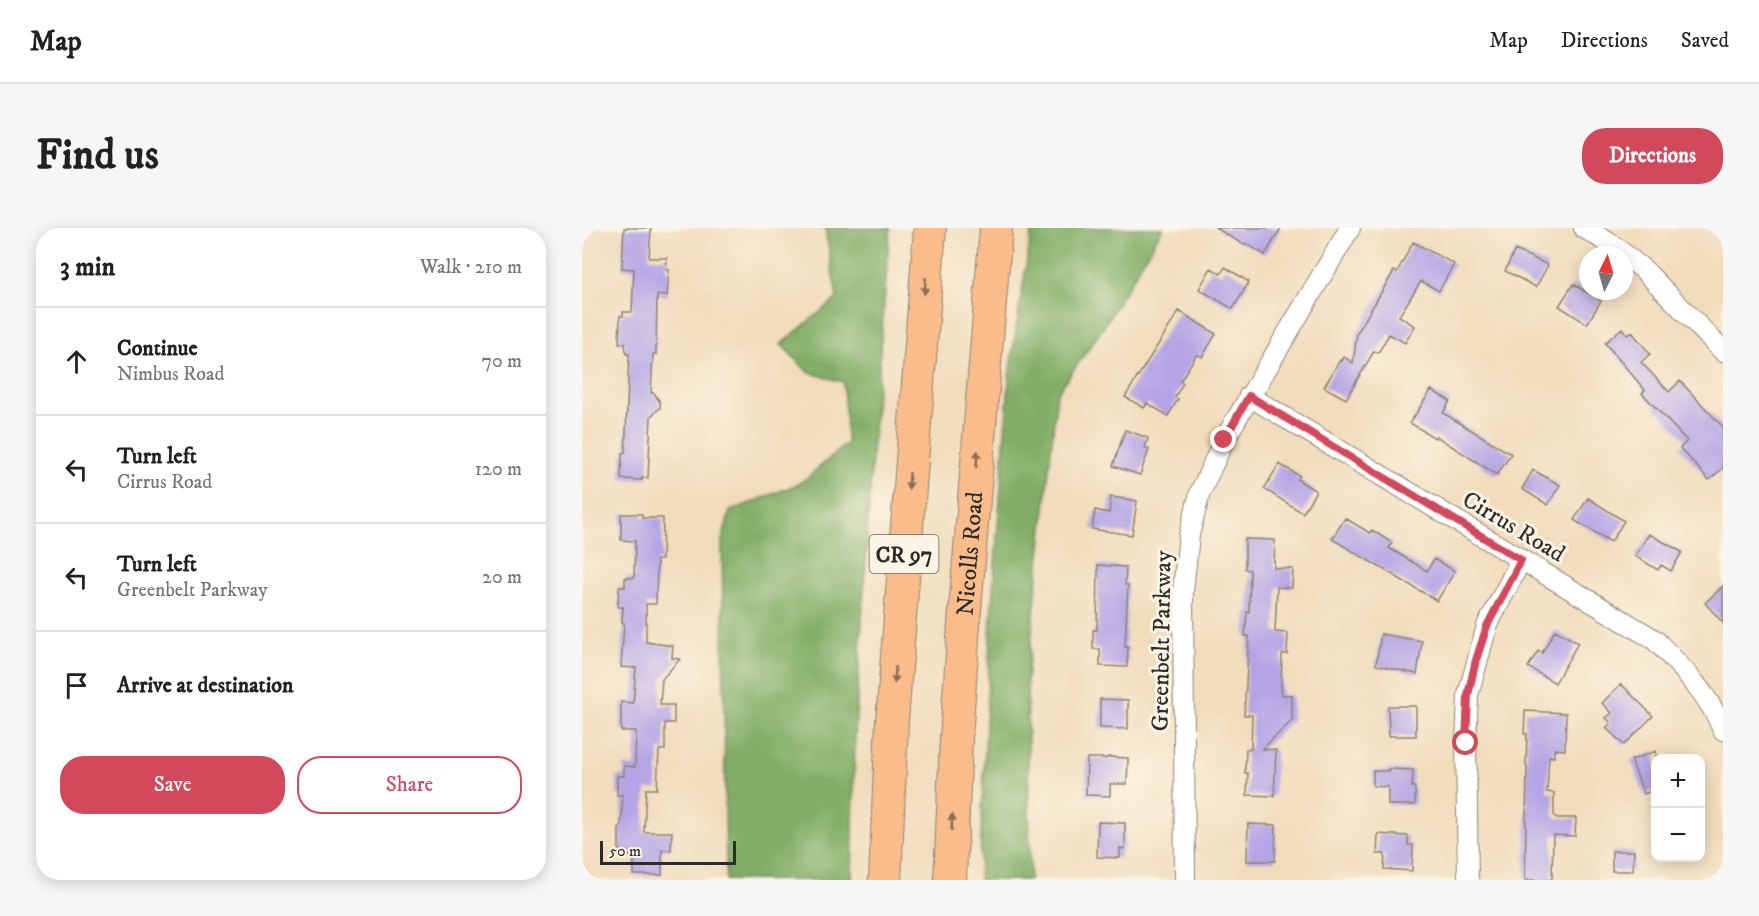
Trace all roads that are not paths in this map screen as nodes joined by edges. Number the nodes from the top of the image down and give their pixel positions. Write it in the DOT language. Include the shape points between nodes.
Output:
graph roads {
  1 [pos="930,228"];
  2 [pos="996,228"];
  3 [pos="1009,228"];
  4 [pos="1350,228"];
  5 [pos="1584,228"];
  6 [pos="988,321"];
  7 [pos="1723,351"];
  8 [pos="1249,396"];
  9 [pos="1521,560"];
  10 [pos="1723,730"];
  11 [pos="885,880"];
  12 [pos="950,880"];
  13 [pos="1185,880"];
  14 [pos="1468,880"];
  1 -- 11 [label="highway, CR 97, one-way" via="892,710"];
  2 -- 6 [label="highway, Nicolls Road / CR 97"];
  3 -- 6 [label="highway"];
  4 -- 8 [label="street, Greenbelt Parkway"];
  5 -- 7 [label="street" via="1644,270"];
  12 -- 6 [label="highway, Nicolls Road / CR 97, one-way" via="963,633"];
  8 -- 9 [label="street, Cirrus Road"];
  8 -- 13 [label="street, Greenbelt Parkway" via="1200,493 1189,535 1183,591"];
  9 -- 10 [label="street, Cirrus Road" via="1654,640 1703,694"];
  9 -- 14 [label="street" via="1487,626 1468,695"];
}
